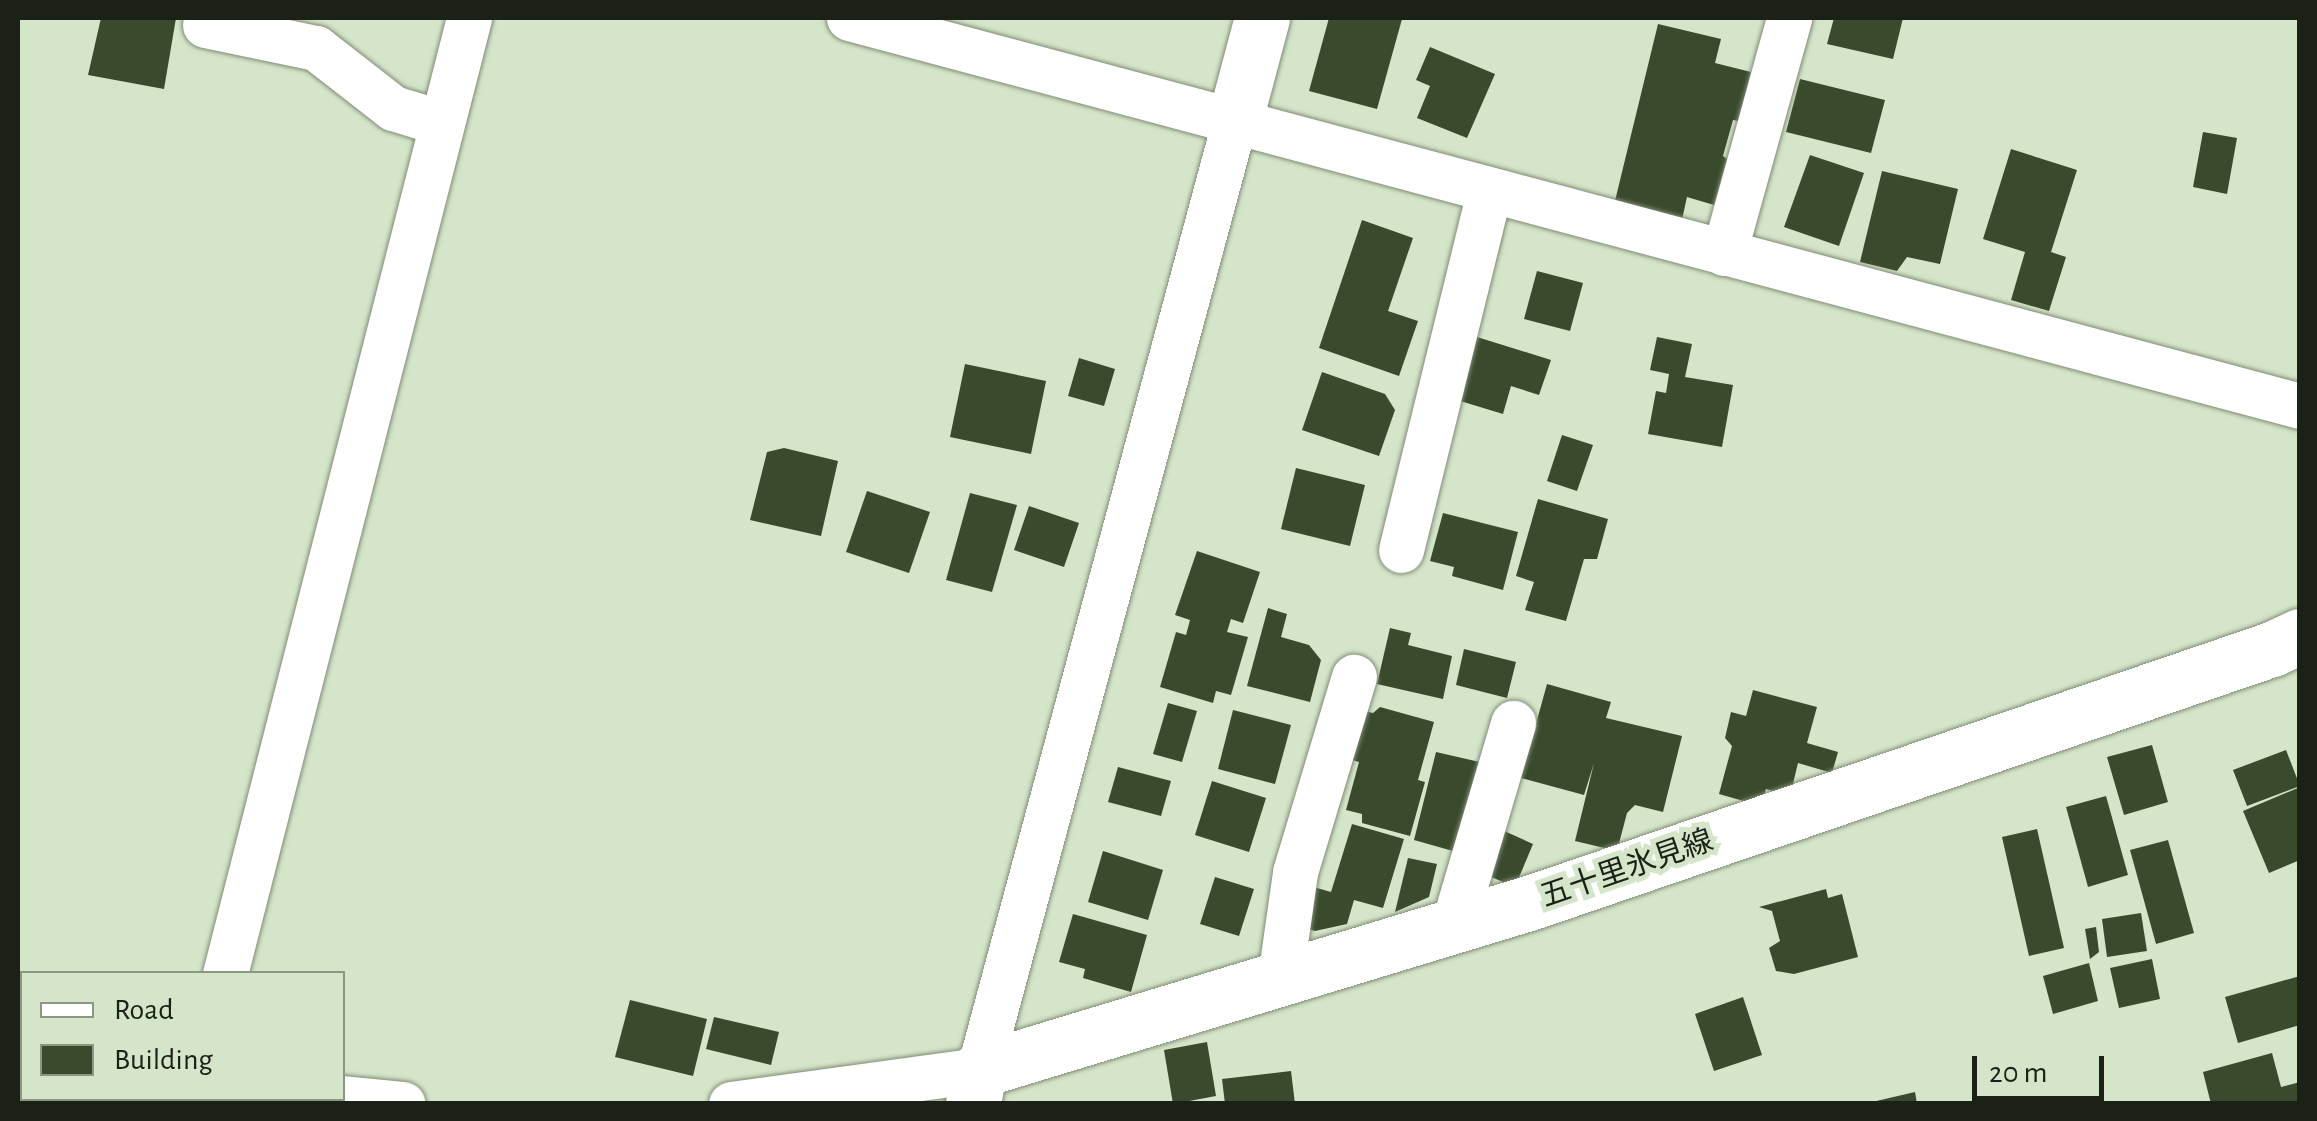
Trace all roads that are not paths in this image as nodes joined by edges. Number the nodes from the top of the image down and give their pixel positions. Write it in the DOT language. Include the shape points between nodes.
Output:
graph roads {
  1 [pos="469,18"];
  2 [pos="849,18"];
  3 [pos="1262,18"];
  4 [pos="1789,18"];
  5 [pos="205,25"];
  6 [pos="442,123"];
  7 [pos="1234,123"];
  8 [pos="1489,190"];
  9 [pos="1724,253"];
  10 [pos="2300,406"];
  11 [pos="1401,550"];
  12 [pos="2300,636"];
  13 [pos="1354,677"];
  14 [pos="1512,723"];
  15 [pos="1453,926"];
  16 [pos="226,971"];
  17 [pos="1280,978"];
  18 [pos="976,1087"];
  19 [pos="345,1098"];
  20 [pos="403,1104"];
  21 [pos="731,1104"];
  1 -- 6 [label="street"];
  2 -- 7 [label="street"];
  3 -- 7 [label="main road"];
  4 -- 9 [label="street"];
  5 -- 6 [label="street" via="316,48 394,108"];
  6 -- 16 [label="street"];
  7 -- 8 [label="street"];
  7 -- 18 [label="street"];
  8 -- 9 [label="street"];
  8 -- 11 [label="street"];
  9 -- 10 [label="street"];
  12 -- 15 [label="main road, 五十里氷見線"];
  13 -- 17 [label="street" via="1295,872"];
  14 -- 15 [label="street"];
  15 -- 17 [label="main road, 五十里氷見線"];
  17 -- 18 [label="main road, 五十里氷見線"];
  18 -- 21 [label="street"];
  19 -- 20 [label="street"];
}
